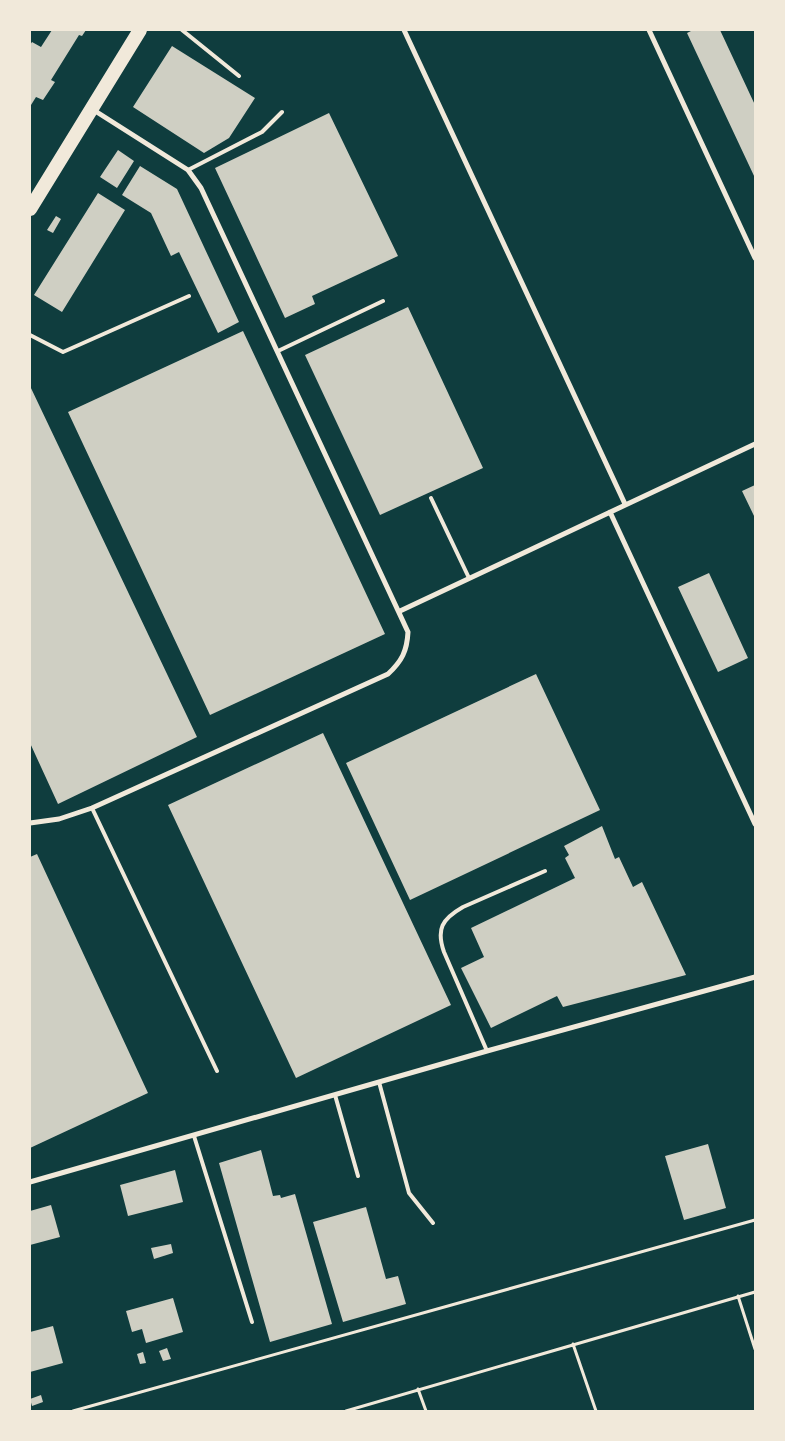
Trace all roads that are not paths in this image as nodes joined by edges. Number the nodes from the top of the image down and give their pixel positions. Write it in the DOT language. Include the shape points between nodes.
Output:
graph roads {
  1 [pos="140,30"];
  2 [pos="182,30"];
  3 [pos="404,30"];
  4 [pos="649,30"];
  5 [pos="239,76"];
  6 [pos="92,109"];
  7 [pos="282,112"];
  8 [pos="188,170"];
  9 [pos="30,209"];
  10 [pos="755,258"];
  11 [pos="189,296"];
  12 [pos="383,301"];
  13 [pos="30,335"];
  14 [pos="278,351"];
  15 [pos="755,444"];
  16 [pos="430,498"];
  17 [pos="625,504"];
  18 [pos="610,512"];
  19 [pos="469,578"];
  20 [pos="400,611"];
  21 [pos="92,808"];
  22 [pos="30,823"];
  23 [pos="755,824"];
  24 [pos="545,871"];
  25 [pos="755,977"];
  26 [pos="487,1051"];
  27 [pos="217,1071"];
  28 [pos="379,1082"];
  29 [pos="335,1095"];
  30 [pos="194,1136"];
  31 [pos="358,1176"];
  32 [pos="30,1182"];
  33 [pos="434,1223"];
  34 [pos="252,1322"];
  1 -- 6 [label="highway"];
  2 -- 5 [label="lane"];
  3 -- 17 [label="street"];
  4 -- 10 [label="street"];
  6 -- 8 [label="street"];
  6 -- 9 [label="highway"];
  7 -- 8 [label="lane" via="262,132"];
  8 -- 14 [label="street" via="201,188"];
  11 -- 13 [label="lane" via="63,352"];
  12 -- 14 [label="lane"];
  14 -- 20 [label="street"];
  15 -- 17 [label="street"];
  16 -- 19 [label="lane"];
  17 -- 18 [label="street"];
  18 -- 19 [label="street"];
  18 -- 23 [label="street"];
  19 -- 20 [label="street"];
  20 -- 21 [label="street" via="408,632 407,649 401,662 388,674"];
  21 -- 22 [label="street" via="59,819"];
  21 -- 27 [label="lane"];
  24 -- 26 [label="lane" via="463,907 451,914 440,932 444,952"];
  25 -- 26 [label="street"];
  26 -- 28 [label="street"];
  28 -- 29 [label="street"];
  28 -- 33 [label="lane" via="409,1193"];
  29 -- 30 [label="street"];
  29 -- 31 [label="lane"];
  30 -- 32 [label="street"];
  30 -- 34 [label="lane"];
}
